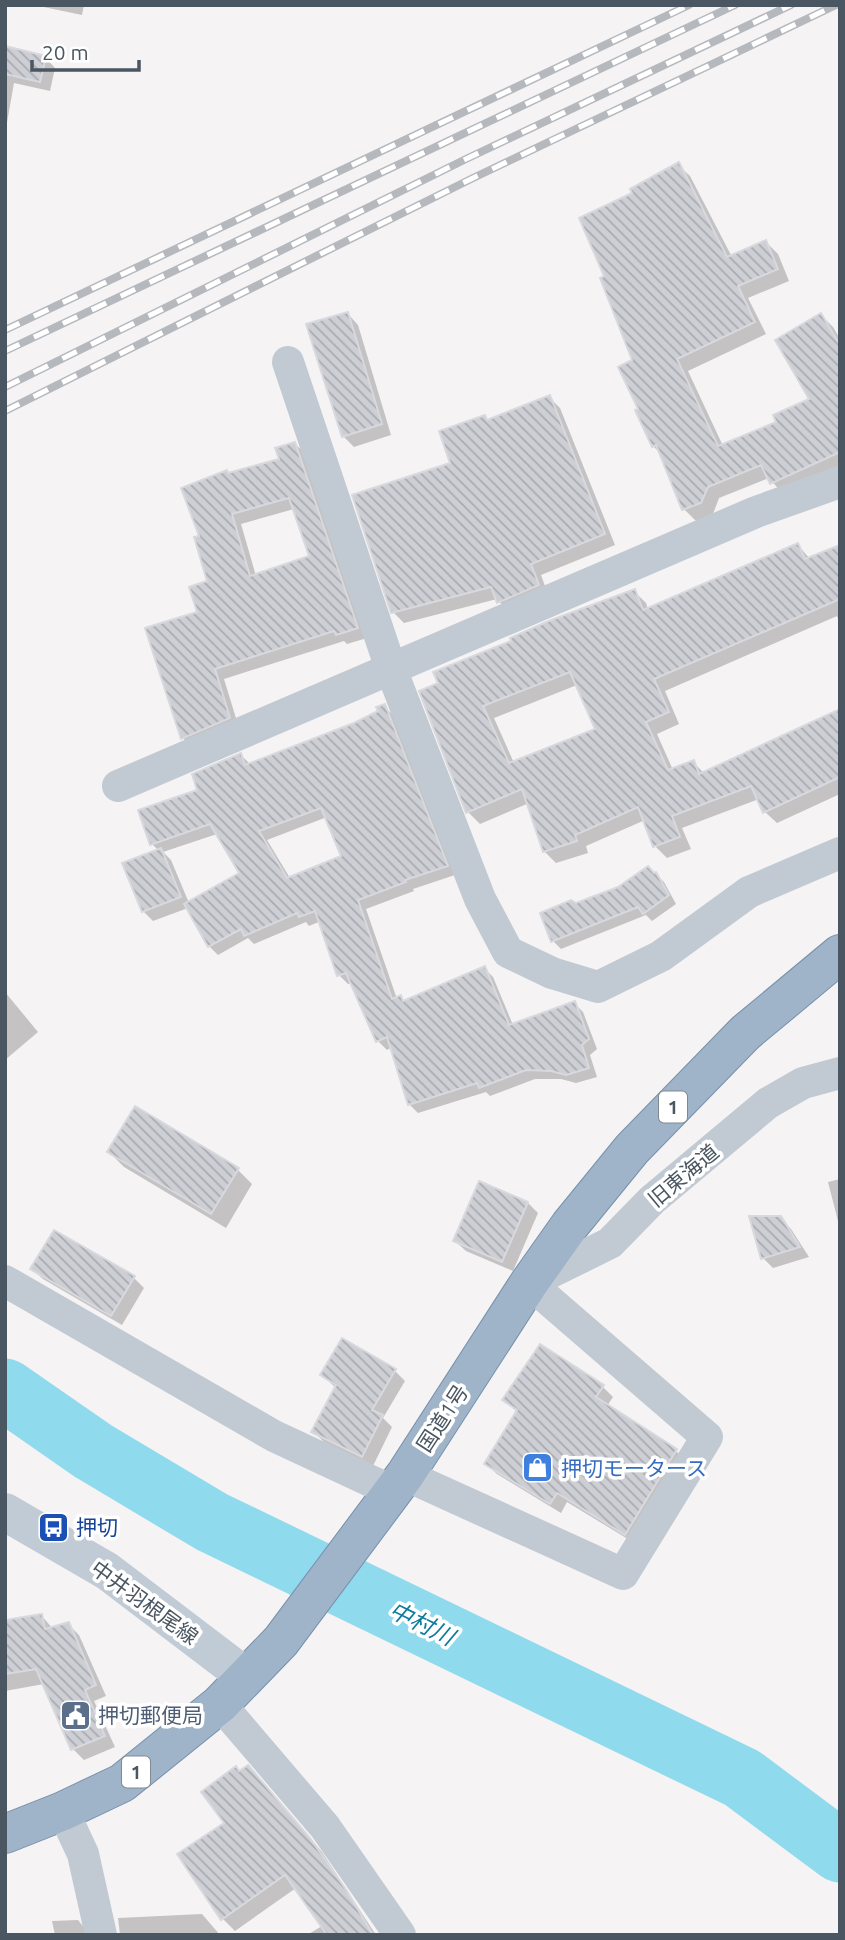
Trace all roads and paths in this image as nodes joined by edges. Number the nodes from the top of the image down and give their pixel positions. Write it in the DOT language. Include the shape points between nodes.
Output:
graph roads {
  1 [pos="288,362"];
  2 [pos="840,482"];
  3 [pos="391,668"];
  4 [pos="118,786"];
  5 [pos="840,853"];
  6 [pos="840,954"];
  7 [pos="840,1073"];
  8 [pos="5,1281"];
  9 [pos="529,1283"];
  10 [pos="398,1483"];
  11 [pos="5,1512"];
  12 [pos="245,1676"];
  13 [pos="220,1704"];
  14 [pos="63,1811"];
  15 [pos="5,1834"];
  16 [pos="102,1935"];
  17 [pos="400,1935"];
  1 -- 3 [label="street"];
  2 -- 3 [label="street" via="756,512"];
  3 -- 4 [label="street"];
  3 -- 5 [label="street" via="480,899 508,952 552,973 598,987 661,956 750,892"];
  6 -- 9 [label="highway, 国道1号 / 1" via="745,1033 632,1149 569,1225"];
  7 -- 9 [label="street, 旧東海道" via="803,1083 768,1103 652,1200 610,1243"];
  8 -- 10 [label="street" via="274,1436"];
  9 -- 10 [label="highway, 国道1号 / 1"];
  9 -- 10 [label="street" via="706,1437 623,1574"];
  10 -- 12 [label="highway, 国道1号 / 1" via="281,1641"];
  11 -- 12 [label="main road, 中井羽根尾線" via="107,1571"];
  12 -- 13 [label="highway, 国道1号 / 1"];
  13 -- 14 [label="highway, 国道1号 / 1" via="122,1783"];
  13 -- 17 [label="street" via="325,1827"];
  14 -- 15 [label="highway, 国道1号 / 1"];
  14 -- 16 [label="street" via="83,1854"];
}
